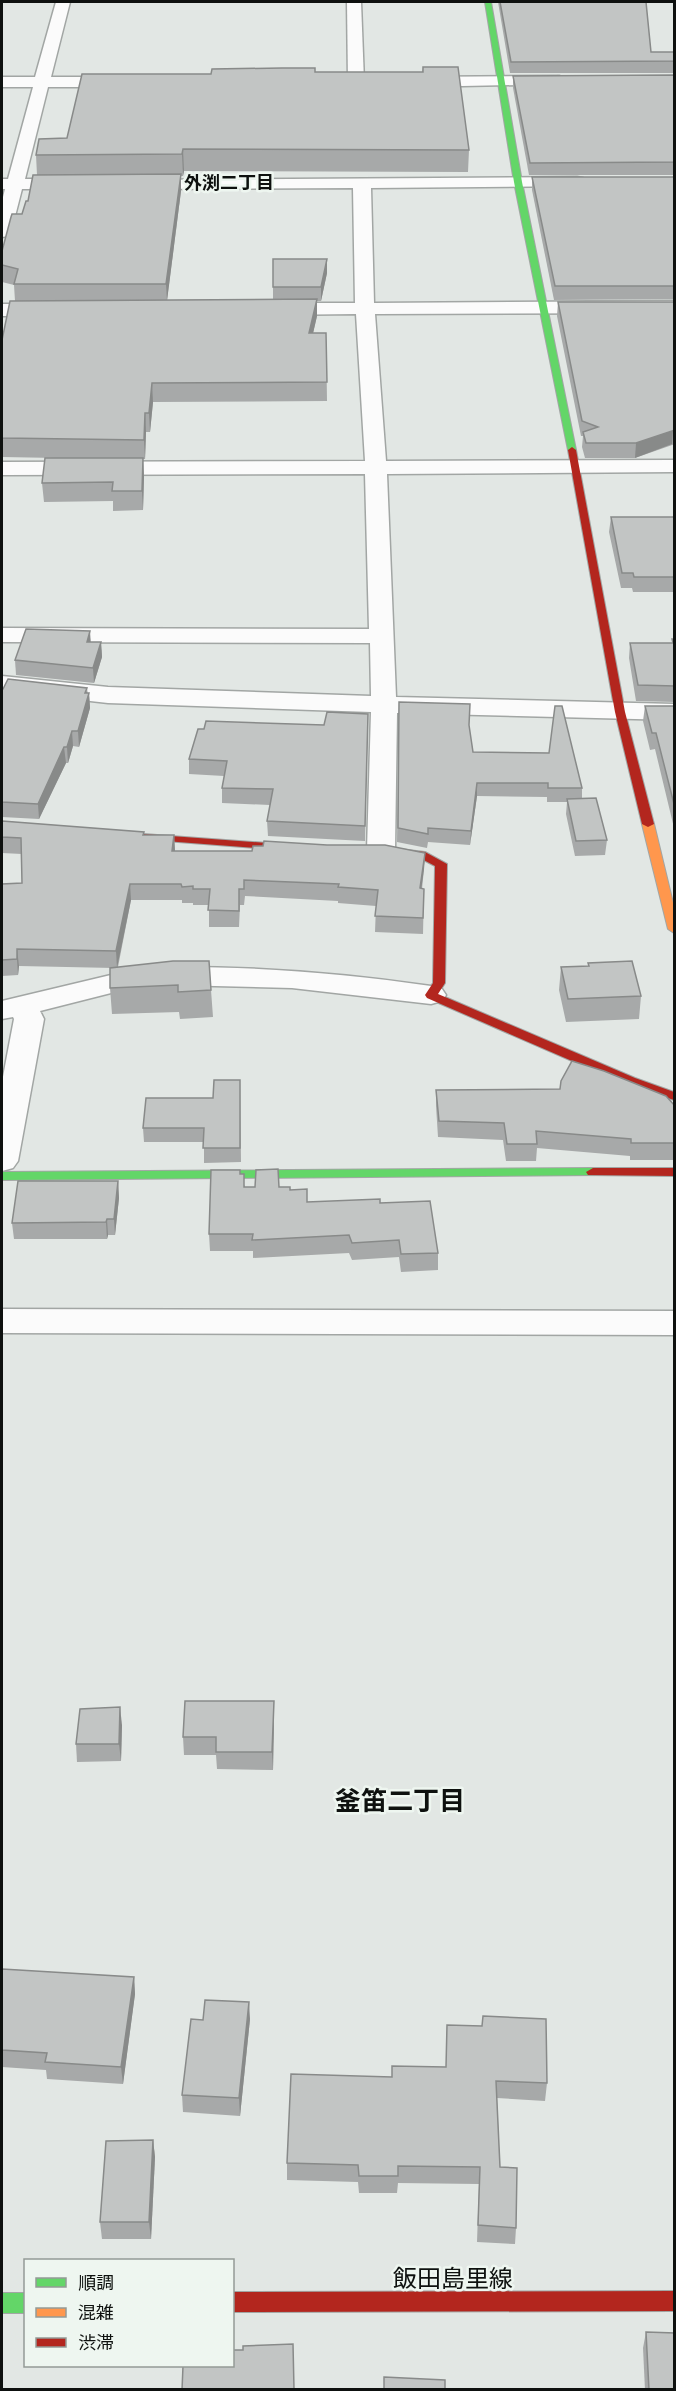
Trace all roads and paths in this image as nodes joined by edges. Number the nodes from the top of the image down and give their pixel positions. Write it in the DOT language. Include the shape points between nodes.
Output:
graph roads {
  1 [pos="63,2"];
  2 [pos="354,2"];
  3 [pos="488,2"];
  4 [pos="570,81"];
  5 [pos="2,82"];
  6 [pos="42,82"];
  7 [pos="137,82"];
  8 [pos="356,82"];
  9 [pos="400,82"];
  10 [pos="501,82"];
  11 [pos="518,182"];
  12 [pos="596,182"];
  13 [pos="362,183"];
  14 [pos="8,184"];
  15 [pos="99,184"];
  16 [pos="123,184"];
  17 [pos="2,232"];
  18 [pos="543,307"];
  19 [pos="675,307"];
  20 [pos="365,308"];
  21 [pos="248,309"];
  22 [pos="2,310"];
  23 [pos="72,310"];
  24 [pos="575,466"];
  25 [pos="675,466"];
  26 [pos="376,468"];
  27 [pos="2,469"];
  28 [pos="2,635"];
  29 [pos="382,636"];
  30 [pos="2,684"];
  31 [pos="384,705"];
  32 [pos="620,712"];
  33 [pos="675,712"];
  34 [pos="118,835"];
  35 [pos="328,850"];
  36 [pos="376,850"];
  37 [pos="675,929"];
  38 [pos="431,995"];
  39 [pos="12,1008"];
  40 [pos="674,1096"];
  41 [pos="2,1161"];
  42 [pos="675,1172"];
  43 [pos="2,1176"];
  44 [pos="2,1321"];
  45 [pos="675,1323"];
  46 [pos="675,2301"];
  47 [pos="234,2302"];
  48 [pos="2,2303"];
  49 [pos="24,2303"];
  1 -- 6 [label="street"];
  2 -- 8 [label="street"];
  3 -- 10 [label="street"];
  4 -- 10 [label="street"];
  5 -- 6 [label="street"];
  6 -- 7 [label="street"];
  6 -- 14 [label="street"];
  9 -- 10 [label="street"];
  10 -- 11 [label="street"];
  11 -- 12 [label="street"];
  11 -- 13 [label="street"];
  11 -- 18 [label="street"];
  13 -- 16 [label="street"];
  13 -- 20 [label="street"];
  14 -- 15 [label="street"];
  14 -- 17 [label="street"];
  18 -- 19 [label="street"];
  18 -- 20 [label="street"];
  18 -- 24 [label="street"];
  20 -- 21 [label="street"];
  20 -- 26 [label="street"];
  22 -- 23 [label="street"];
  24 -- 25 [label="street"];
  24 -- 26 [label="street"];
  24 -- 32 [label="street"];
  26 -- 27 [label="street"];
  26 -- 29 [label="street"];
  28 -- 29 [label="street"];
  29 -- 31 [label="street"];
  30 -- 31 [label="street" via="108,695"];
  31 -- 32 [label="street"];
  31 -- 36 [label="street"];
  32 -- 33 [label="street"];
  32 -- 37 [label="street"];
  34 -- 35 [label="street"];
  36 -- 38 [label="street" via="421,854 441,864 439,983"];
  38 -- 39 [label="street" via="252,976 154,976 112,982"];
  38 -- 40 [label="street" via="630,1081"];
  39 -- 41 [label="street" via="29,1019"];
  42 -- 43 [label="street"];
  44 -- 45 [label="street"];
  46 -- 47 [label="street, 飯田島里線"];
  48 -- 49 [label="street"];
}
